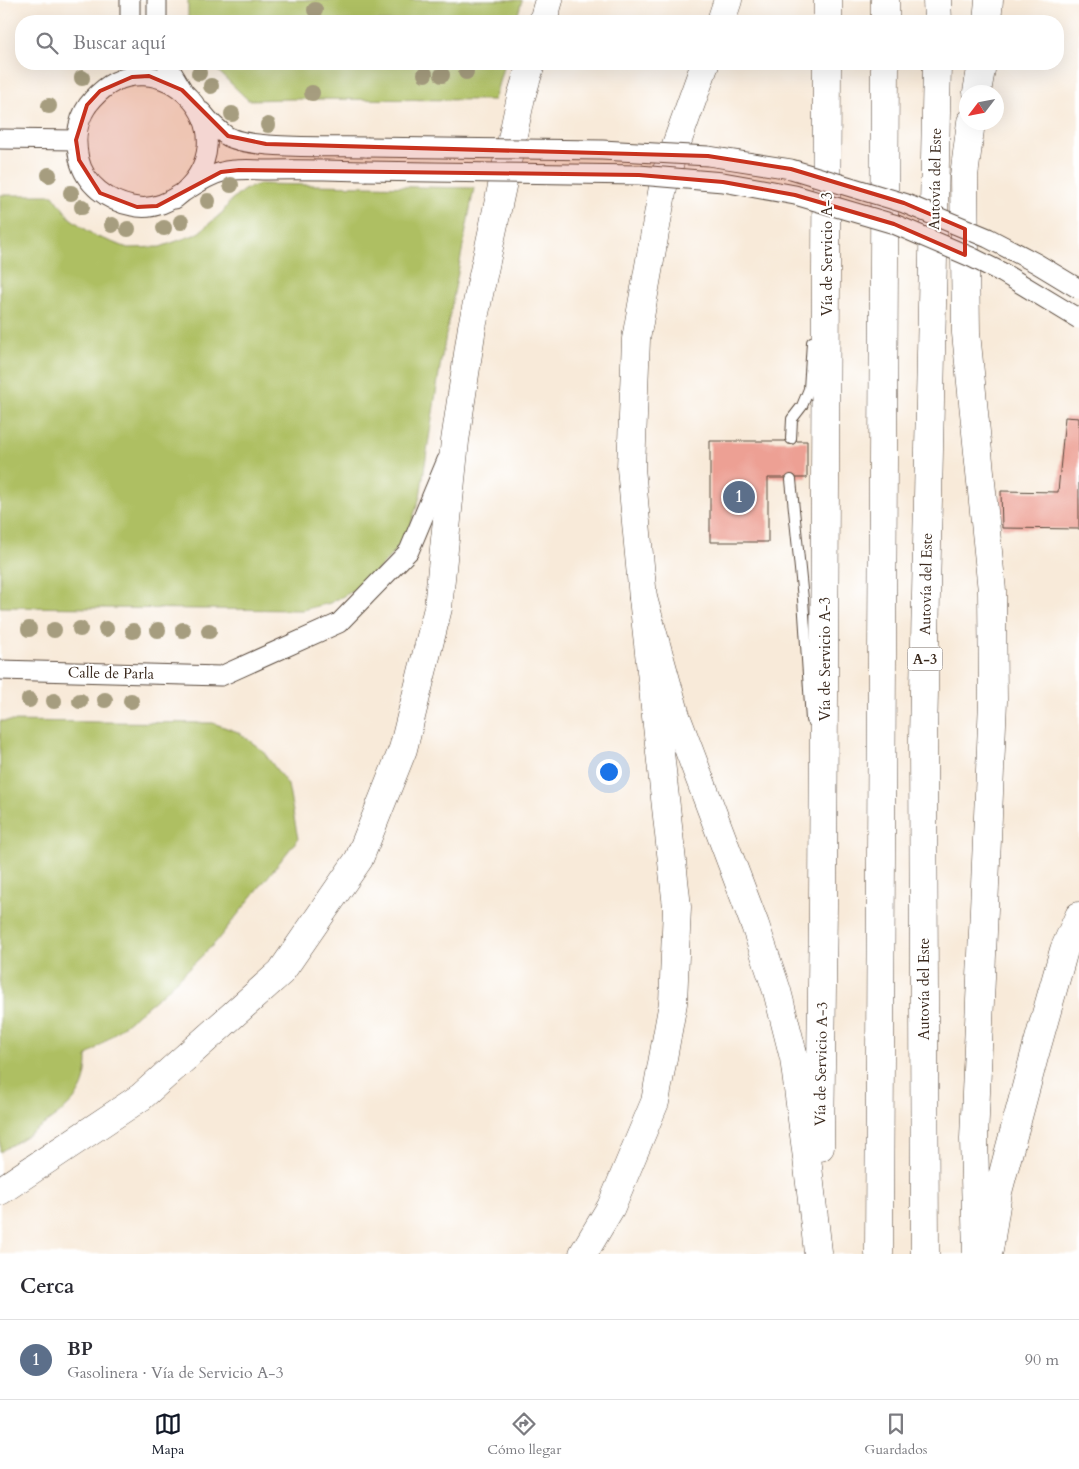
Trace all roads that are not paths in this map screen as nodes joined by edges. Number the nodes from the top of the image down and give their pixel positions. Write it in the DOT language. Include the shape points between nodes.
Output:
graph roads {
  1 [pos="130,0"];
  2 [pos="157,0"];
  3 [pos="549,0"];
  4 [pos="728,0"];
  5 [pos="828,0"];
  6 [pos="885,0"];
  7 [pos="938,0"];
  8 [pos="989,0"];
  9 [pos="130,15"];
  10 [pos="157,15"];
  11 [pos="545,15"];
  12 [pos="723,15"];
  13 [pos="828,15"];
  14 [pos="885,15"];
  15 [pos="938,15"];
  16 [pos="988,15"];
  17 [pos="117,70"];
  18 [pos="170,70"];
  19 [pos="529,70"];
  20 [pos="704,70"];
  21 [pos="827,70"];
  22 [pos="885,70"];
  23 [pos="937,70"];
  24 [pos="981,70"];
  25 [pos="978,85"];
  26 [pos="182,90"];
  27 [pos="100,91"];
  28 [pos="197,106"];
  29 [pos="970,130"];
  30 [pos="0,139"];
  31 [pos="76,140"];
  32 [pos="175,199"];
  33 [pos="816,252"];
  34 [pos="1079,289"];
  35 [pos="1079,319"];
  36 [pos="813,330"];
  37 [pos="455,440"];
  38 [pos="792,440"];
  39 [pos="791,480"];
  40 [pos="643,598"];
  41 [pos="0,670"];
  42 [pos="812,728"];
  43 [pos="814,758"];
  44 [pos="823,906"];
  45 [pos="1079,916"];
  46 [pos="0,1190"];
  47 [pos="818,1253"];
  48 [pos="583,1254"];
  49 [pos="879,1254"];
  50 [pos="925,1254"];
  51 [pos="977,1254"];
  52 [pos="989,1254"];
  1 -- 9 [label="street"];
  2 -- 10 [label="street"];
  3 -- 11 [label="main road"];
  4 -- 12 [label="main road"];
  5 -- 13 [label="main road"];
  6 -- 14 [label="main road"];
  7 -- 15 [label="main road"];
  8 -- 16 [label="main road"];
  17 -- 27 [label="street"];
  18 -- 26 [label="street"];
  19 -- 37 [label="main road" via="472,327"];
  20 -- 40 [label="main road" via="665,176 636,339 631,468"];
  21 -- 33 [label="lane" via="819,86"];
  21 -- 44 [label="main road, Vía de Servicio A-3"];
  22 -- 49 [label="main road"];
  23 -- 50 [label="main road, Autovía del Este / A-3" via="923,739"];
  24 -- 25 [label="main road"];
  26 -- 27 [label="street" via="150,76 132,76"];
  26 -- 28 [label="street"];
  27 -- 31 [label="street" via="83,113"];
  28 -- 32 [label="street" via="206,127 204,164 188,189"];
  28 -- 34 [label="street, bridge" via="228,136 248,143 708,156 791,169 904,203 988,238"];
  29 -- 51 [label="main road" via="964,176 966,333 992,591 993,701 974,1139"];
  30 -- 31 [label="street"];
  31 -- 32 [label="street" via="79,160 87,178 100,193 118,203 137,208 157,206"];
  32 -- 35 [label="street, bridge" via="221,172 239,170 639,175 723,182 795,195 894,224 1003,274"];
  36 -- 38 [label="lane" via="809,389 792,419"];
  37 -- 41 [label="street, Calle de Parla" via="409,551 339,623 221,676"];
  37 -- 46 [label="main road" via="438,608 403,749 359,859 281,972 141,1097"];
  39 -- 42 [label="lane"];
  40 -- 47 [label="main road" via="676,716 777,991 794,1058"];
  40 -- 48 [label="main road" via="677,907 673,1003 655,1102 611,1207"];
  43 -- 44 [label="lane"];
  44 -- 47 [label="main road, Vía de Servicio A-3"];
  45 -- 52 [label="main road" via="1064,950 998,1192"];
}
